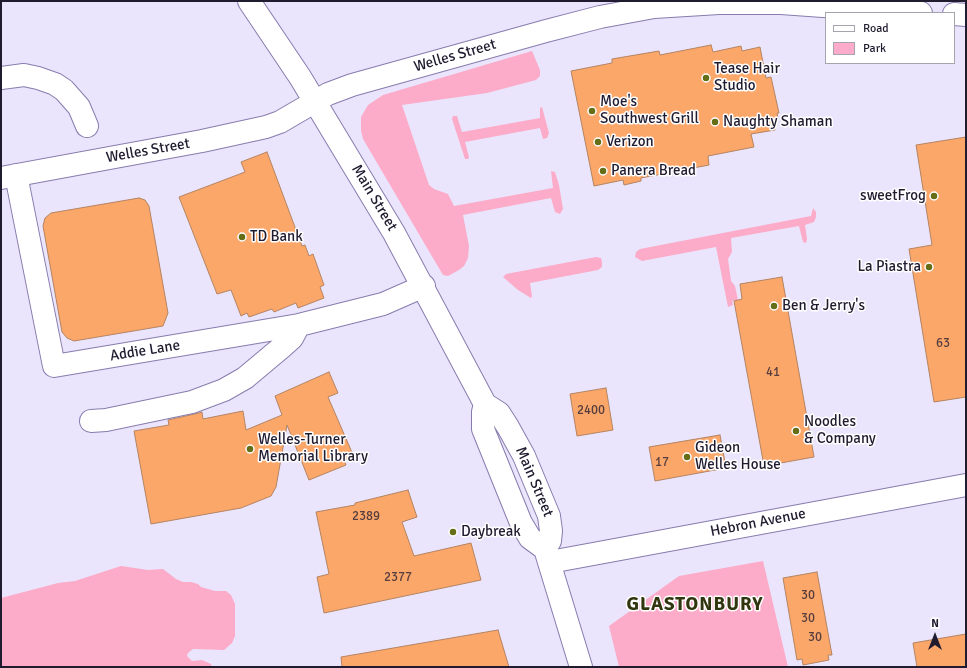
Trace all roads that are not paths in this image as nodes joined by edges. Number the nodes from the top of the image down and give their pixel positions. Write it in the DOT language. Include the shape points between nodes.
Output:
graph roads {
  1 [pos="249,1"];
  2 [pos="653,4"];
  3 [pos="907,12"];
  4 [pos="955,14"];
  5 [pos="966,15"];
  6 [pos="1,78"];
  7 [pos="315,101"];
  8 [pos="87,126"];
  9 [pos="9,176"];
  10 [pos="424,286"];
  11 [pos="299,325"];
  12 [pos="485,404"];
  13 [pos="91,421"];
  14 [pos="966,485"];
  15 [pos="547,555"];
  16 [pos="581,667"];
  1 -- 7 [label="street, Main Street"];
  2 -- 3 [label="street, Welles Street" via="781,3"];
  2 -- 7 [label="street, Welles Street" via="352,85"];
  4 -- 5 [label="street"];
  6 -- 8 [label="street" via="24,75 55,84 79,107"];
  7 -- 9 [label="street, Welles Street" via="280,122 266,126 202,141"];
  7 -- 10 [label="street, Main Street"];
  9 -- 11 [label="street, Addie Lane" via="54,366"];
  10 -- 11 [label="street, Addie Lane" via="383,304"];
  10 -- 12 [label="street, Main Street"];
  11 -- 13 [label="street" via="292,338 282,347 245,378 224,390 192,402"];
  12 -- 15 [label="street, Main Street" via="483,429 521,523 530,538"];
  12 -- 15 [label="street, Main Street" via="496,410 504,420 537,485 551,523"];
  14 -- 15 [label="street, Hebron Avenue"];
  15 -- 16 [label="street"];
}
